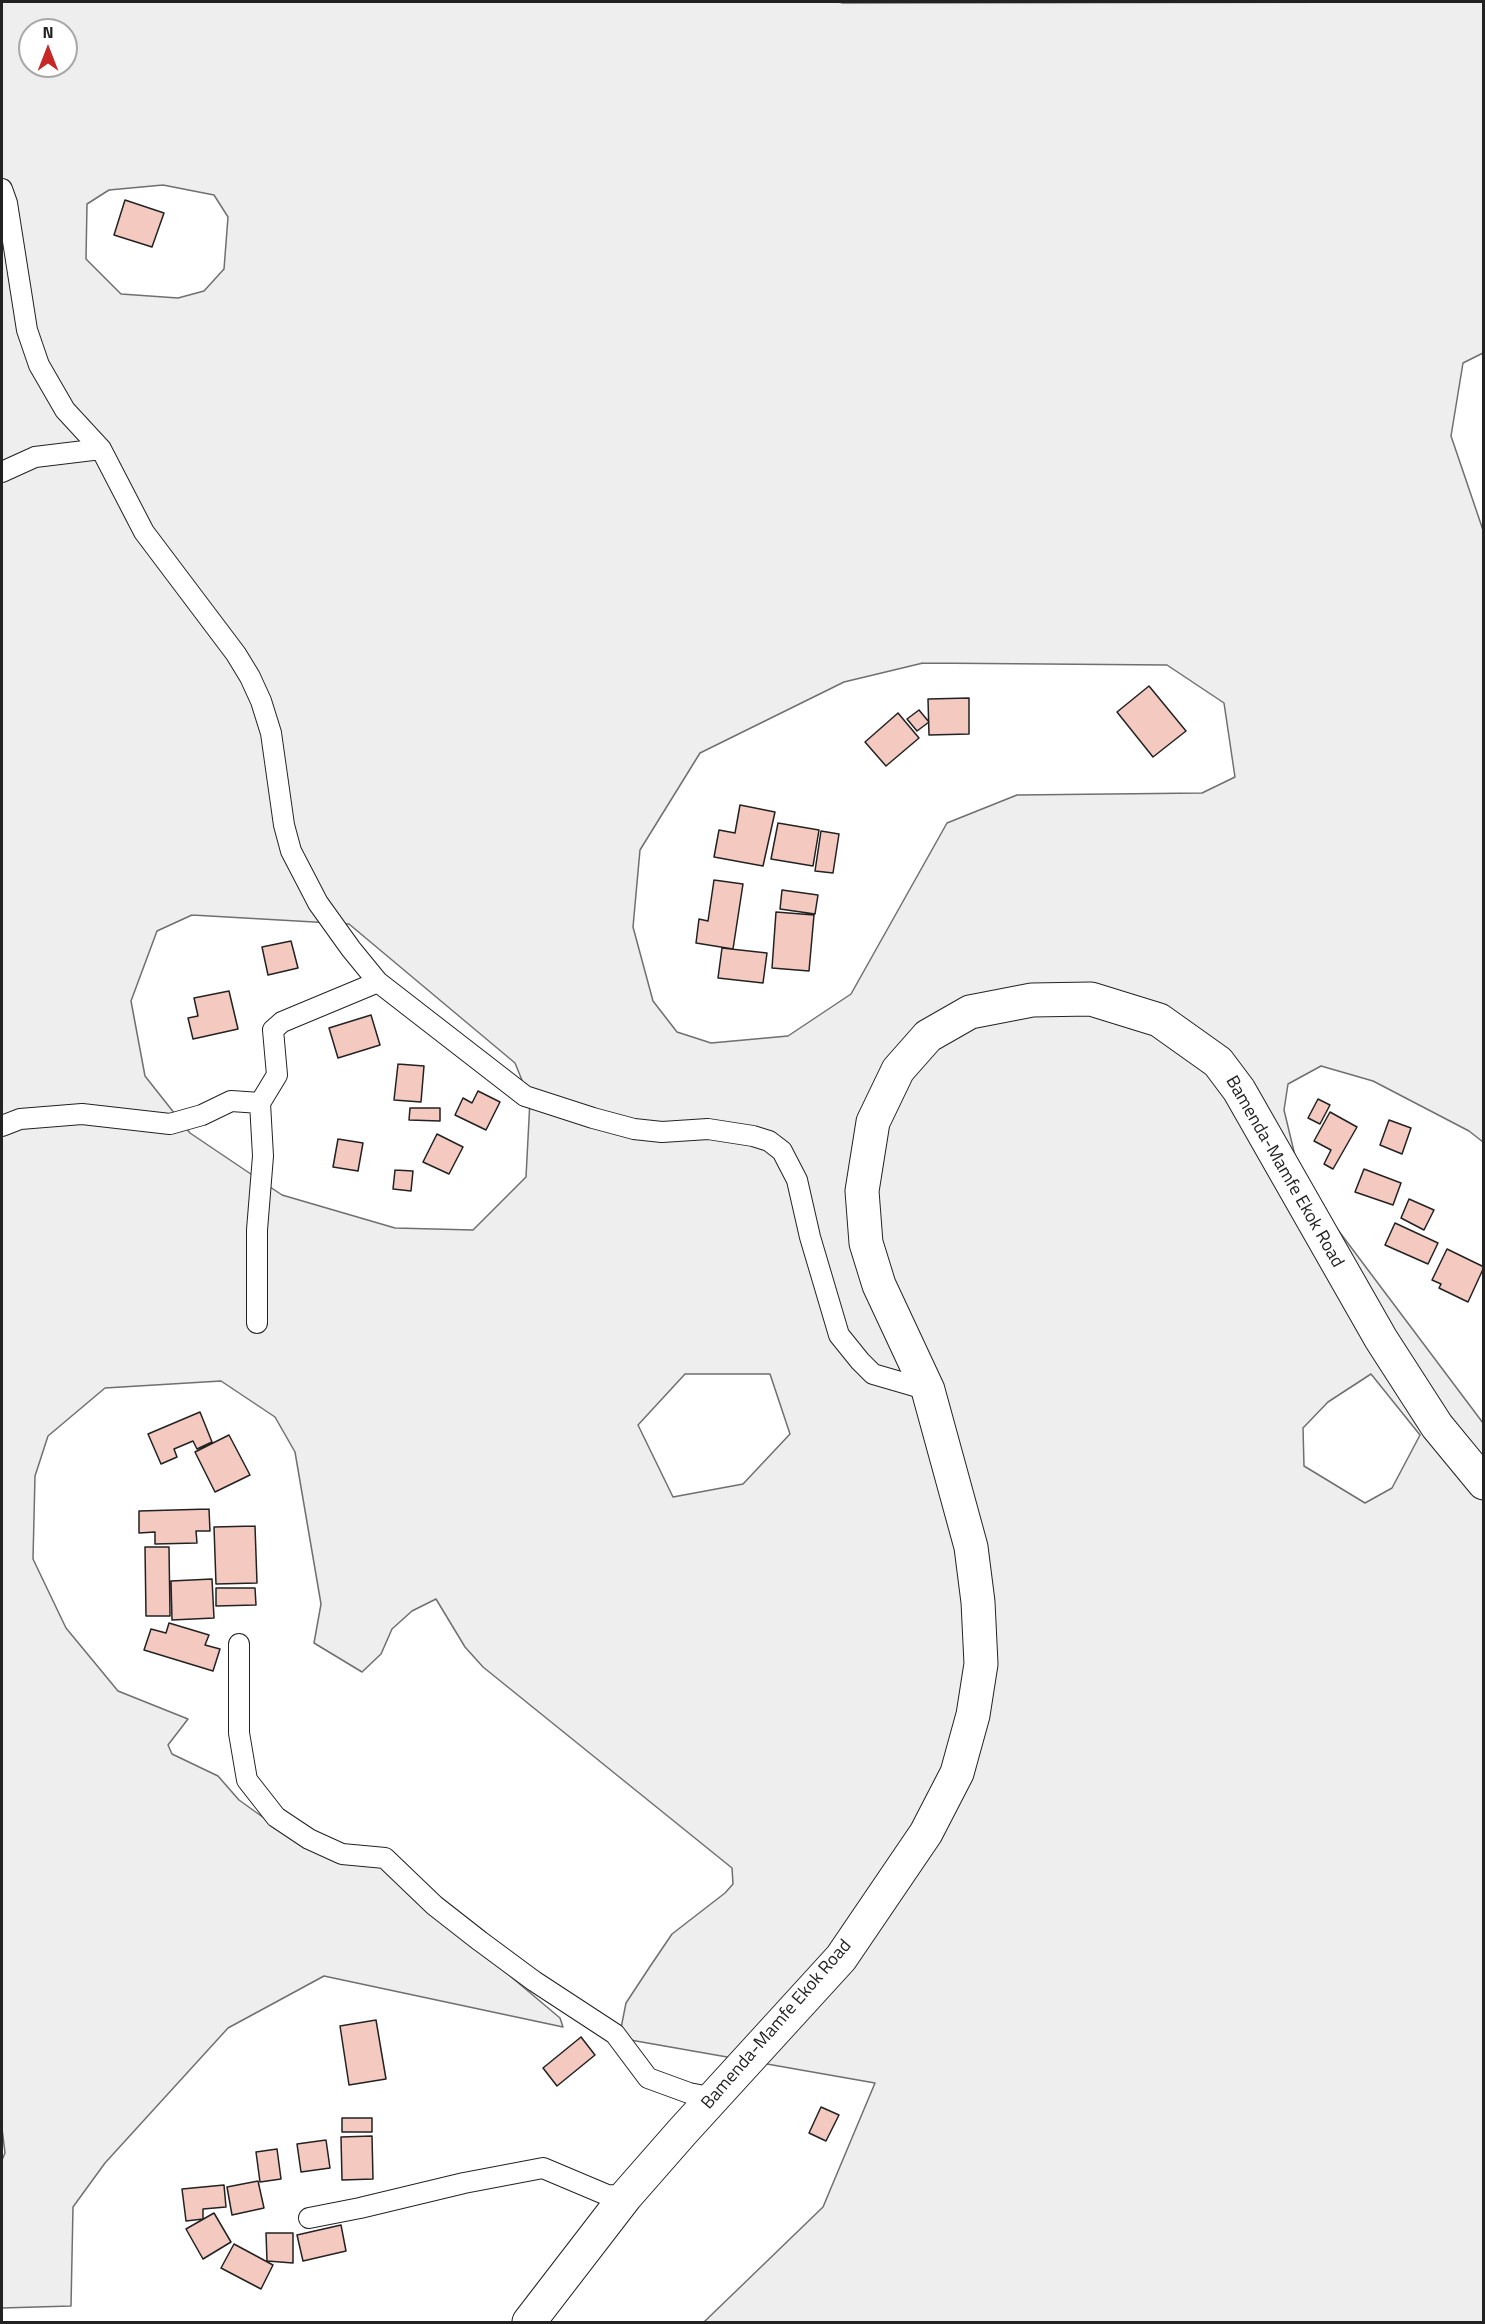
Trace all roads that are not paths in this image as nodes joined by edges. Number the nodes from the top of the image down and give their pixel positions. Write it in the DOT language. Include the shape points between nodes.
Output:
graph roads {
  1 [pos="2,189"];
  2 [pos="101,449"];
  3 [pos="2,472"];
  4 [pos="378,982"];
  5 [pos="260,1103"];
  6 [pos="2,1126"];
  7 [pos="257,1323"];
  8 [pos="928,1390"];
  9 [pos="1484,1483"];
  10 [pos="240,1644"];
  11 [pos="714,2098"];
  12 [pos="626,2196"];
  13 [pos="309,2218"];
  14 [pos="529,2322"];
  1 -- 2 [label="street" via="30,344 65,410"];
  2 -- 3 [label="street" via="35,457"];
  2 -- 4 [label="street" via="144,532 250,677 271,733 291,851 318,903"];
  4 -- 5 [label="street" via="282,1022 273,1030 278,1075"];
  4 -- 8 [label="street" via="525,1096 634,1129 708,1129 769,1141 782,1151 797,1180 839,1335 873,1374"];
  5 -- 6 [label="street" via="231,1101 170,1124 82,1113 20,1119"];
  5 -- 7 [label="street" via="263,1156 257,1230"];
  8 -- 9 [label="highway, Bamenda-Mamfe Ekok Road" via="879,1285 866,1243 862,1191 873,1122 898,1070 928,1036 970,1012 1032,1000 1091,999 1159,1020 1218,1062 1239,1090 1381,1339 1437,1426"];
  8 -- 11 [label="highway, Bamenda-Mamfe Ekok Road" via="971,1546 978,1602 981,1665 973,1715 957,1773 926,1833 841,1958"];
  10 -- 11 [label="street" via="240,1733 247,1780 276,1817 309,1839 342,1854 385,1858 434,1905 480,1941 615,2034 648,2078"];
  11 -- 12 [label="highway, Bamenda-Mamfe Ekok Road"];
  12 -- 13 [label="street" via="607,2195 543,2168"];
  12 -- 14 [label="highway, Bamenda-Mamfe Ekok Road"];
}
